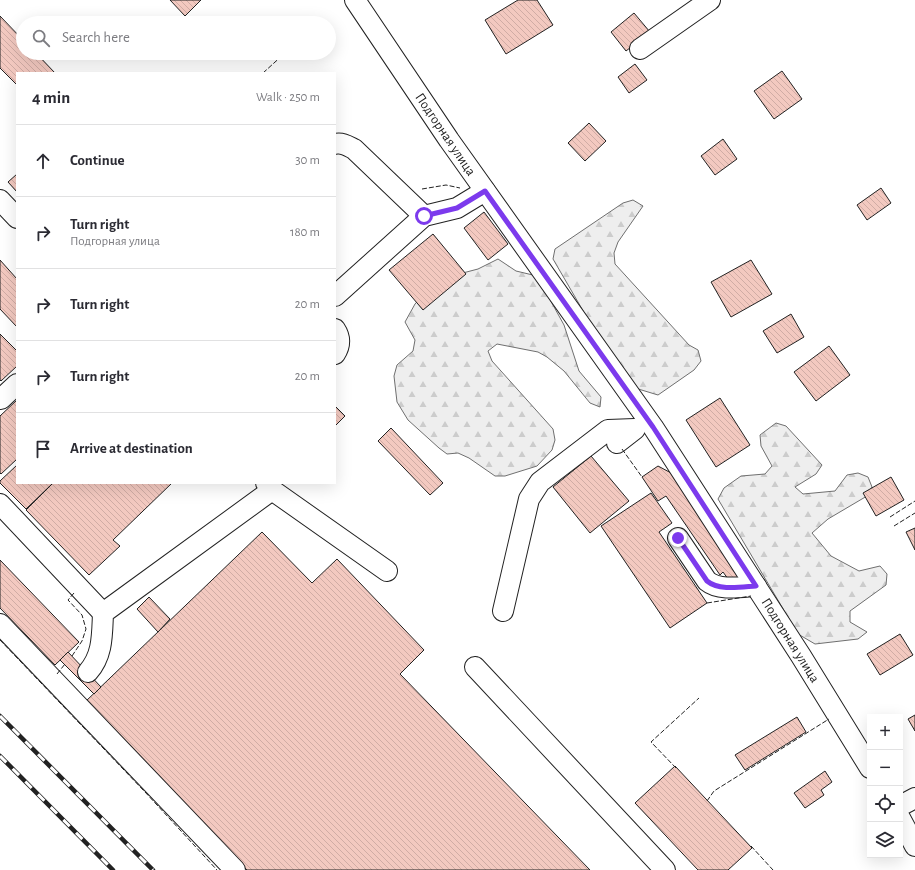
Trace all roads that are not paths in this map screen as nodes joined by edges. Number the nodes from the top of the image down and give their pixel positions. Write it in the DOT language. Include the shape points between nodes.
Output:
graph roads {
  1 [pos="356,0"];
  2 [pos="710,0"];
  3 [pos="640,49"];
  4 [pos="336,144"];
  5 [pos="485,191"];
  6 [pos="0,200"];
  7 [pos="424,216"];
  8 [pos="16,217"];
  9 [pos="336,295"];
  10 [pos="336,330"];
  11 [pos="336,353"];
  12 [pos="16,385"];
  13 [pos="0,399"];
  14 [pos="644,428"];
  15 [pos="617,443"];
  16 [pos="269,486"];
  17 [pos="0,504"];
  18 [pos="678,538"];
  19 [pos="387,572"];
  20 [pos="756,586"];
  21 [pos="503,612"];
  22 [pos="103,613"];
  23 [pos="0,624"];
  24 [pos="475,667"];
  25 [pos="78,682"];
  26 [pos="867,763"];
  27 [pos="915,798"];
  28 [pos="903,804"];
  29 [pos="902,822"];
  30 [pos="915,846"];
  31 [pos="235,870"];
  32 [pos="665,870"];
  1 -- 5 [label="street, Подгорная улица"];
  2 -- 3 [label="street"];
  4 -- 7 [label="street" via="354,149"];
  5 -- 7 [label="street" via="457,208"];
  5 -- 14 [label="street, Подгорная улица"];
  6 -- 8 [label="street"];
  7 -- 9 [label="street"];
  10 -- 11 [label="street" via="340,340"];
  12 -- 13 [label="street"];
  14 -- 15 [label="street"];
  14 -- 20 [label="street, Подгорная улица"];
  14 -- 21 [label="street" via="608,430 540,482 529,499"];
  16 -- 19 [label="street"];
  16 -- 22 [label="street"];
  17 -- 22 [label="street"];
  18 -- 20 [label="street" via="712,585 725,588"];
  20 -- 26 [label="street, Подгорная улица"];
  22 -- 25 [label="street" via="98,658 94,666"];
  23 -- 25 [label="street"];
  24 -- 32 [label="street"];
  25 -- 31 [label="street"];
  27 -- 28 [label="street"];
  29 -- 30 [label="street"];
}
